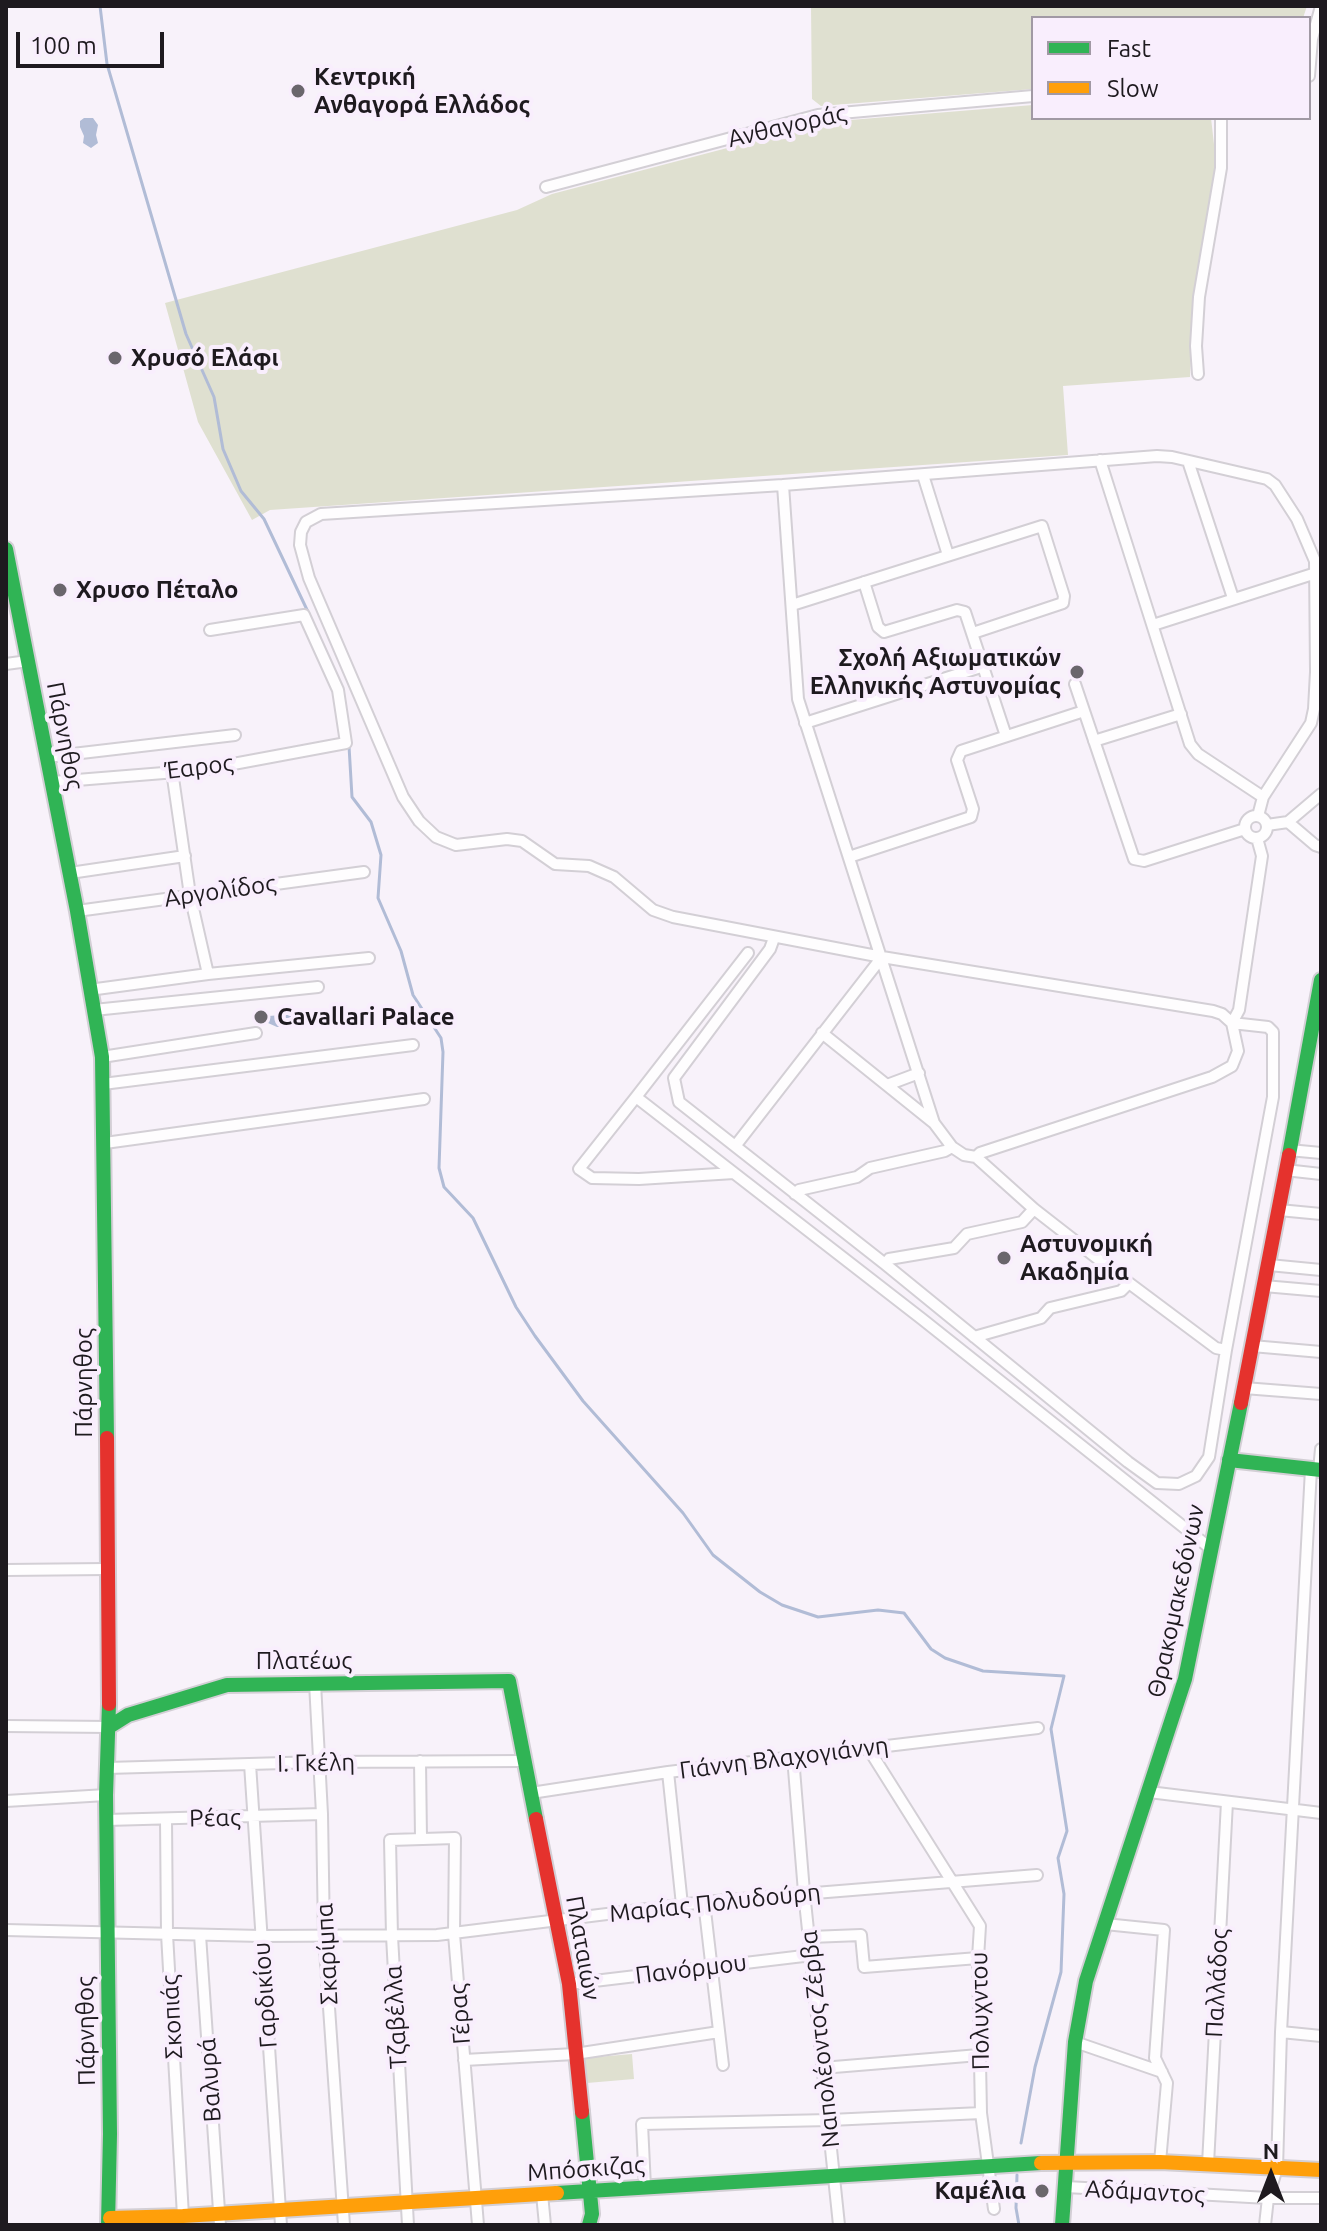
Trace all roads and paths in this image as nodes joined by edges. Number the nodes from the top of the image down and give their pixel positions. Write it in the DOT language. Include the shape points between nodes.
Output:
graph roads {
  1 [pos="1321,6"];
  2 [pos="1311,51"];
  3 [pos="1031,96"];
  4 [pos="1221,120"];
  5 [pos="546,187"];
  6 [pos="1198,374"];
  7 [pos="1100,460"];
  8 [pos="1188,461"];
  9 [pos="923,475"];
  10 [pos="783,485"];
  11 [pos="6,549"];
  12 [pos="948,555"];
  13 [pos="1316,573"];
  14 [pos="864,582"];
  15 [pos="1233,598"];
  16 [pos="792,605"];
  17 [pos="1153,625"];
  18 [pos="210,630"];
  19 [pos="973,633"];
  20 [pos="28,661"];
  21 [pos="6,664"];
  22 [pos="984,666"];
  23 [pos="1075,684"];
  24 [pos="1084,711"];
  25 [pos="1181,714"];
  26 [pos="805,723"];
  27 [pos="235,735"];
  28 [pos="1006,736"];
  29 [pos="1094,741"];
  30 [pos="47,757"];
  31 [pos="172,771"];
  32 [pos="52,782"];
  33 [pos="1321,794"];
  34 [pos="1263,797"];
  35 [pos="1258,816"];
  36 [pos="1288,822"];
  37 [pos="1267,825"];
  38 [pos="1245,829"];
  39 [pos="1257,838"];
  40 [pos="1321,847"];
  41 [pos="185,856"];
  42 [pos="849,857"];
  43 [pos="364,872"];
  44 [pos="70,873"];
  45 [pos="190,895"];
  46 [pos="77,911"];
  47 [pos="774,938"];
  48 [pos="748,953"];
  49 [pos="882,957"];
  50 [pos="369,958"];
  51 [pos="208,974"];
  52 [pos="1321,980"];
  53 [pos="318,987"];
  54 [pos="89,990"];
  55 [pos="94,1010"];
  56 [pos="1318,1017"];
  57 [pos="1232,1023"];
  58 [pos="256,1033"];
  59 [pos="822,1033"];
  60 [pos="413,1045"];
  61 [pos="102,1057"];
  62 [pos="919,1073"];
  63 [pos="103,1084"];
  64 [pos="887,1085"];
  65 [pos="636,1097"];
  66 [pos="424,1099"];
  67 [pos="934,1123"];
  68 [pos="105,1143"];
  69 [pos="736,1145"];
  70 [pos="952,1147"];
  71 [pos="1289,1150"];
  72 [pos="1321,1153"];
  73 [pos="976,1157"];
  74 [pos="1285,1170"];
  75 [pos="734,1173"];
  76 [pos="1321,1174"];
  77 [pos="795,1194"];
  78 [pos="1034,1209"];
  79 [pos="1279,1210"];
  80 [pos="1321,1214"];
  81 [pos="885,1264"];
  82 [pos="1269,1265"];
  83 [pos="1321,1270"];
  84 [pos="1129,1283"];
  85 [pos="1264,1286"];
  86 [pos="1321,1291"];
  87 [pos="974,1337"];
  88 [pos="1252,1346"];
  89 [pos="1226,1350"];
  90 [pos="1321,1352"];
  91 [pos="1244,1388"];
  92 [pos="1321,1394"];
  93 [pos="1321,1449"];
  94 [pos="1229,1460"];
  95 [pos="1317,1470"];
  96 [pos="1210,1548"];
  97 [pos="106,1569"];
  98 [pos="6,1570"];
  99 [pos="509,1681"];
  100 [pos="315,1683"];
  101 [pos="6,1726"];
  102 [pos="109,1727"];
  103 [pos="1038,1728"];
  104 [pos="868,1748"];
  105 [pos="793,1757"];
  106 [pos="420,1761"];
  107 [pos="524,1761"];
  108 [pos="320,1762"];
  109 [pos="250,1764"];
  110 [pos="107,1768"];
  111 [pos="668,1772"];
  112 [pos="1149,1792"];
  113 [pos="531,1793"];
  114 [pos="106,1795"];
  115 [pos="6,1801"];
  116 [pos="1227,1802"];
  117 [pos="1294,1811"];
  118 [pos="1321,1813"];
  119 [pos="322,1814"];
  120 [pos="253,1818"];
  121 [pos="166,1819"];
  122 [pos="107,1820"];
  123 [pos="421,1838"];
  124 [pos="1037,1875"];
  125 [pos="950,1881"];
  126 [pos="804,1892"];
  127 [pos="704,1902"];
  128 [pos="682,1905"];
  129 [pos="557,1921"];
  130 [pos="1105,1924"];
  131 [pos="6,1930"];
  132 [pos="107,1931"];
  133 [pos="167,1934"];
  134 [pos="454,1934"];
  135 [pos="200,1935"];
  136 [pos="324,1935"];
  137 [pos="261,1936"];
  138 [pos="392,1936"];
  139 [pos="810,1937"];
  140 [pos="812,1955"];
  141 [pos="978,1958"];
  142 [pos="712,1967"];
  143 [pos="569,1984"];
  144 [pos="719,2032"];
  145 [pos="1281,2032"];
  146 [pos="1321,2036"];
  147 [pos="1075,2042"];
  148 [pos="575,2054"];
  149 [pos="979,2055"];
  150 [pos="464,2060"];
  151 [pos="723,2065"];
  152 [pos="822,2068"];
  153 [pos="1162,2072"];
  154 [pos="981,2113"];
  155 [pos="830,2120"];
  156 [pos="1066,2161"];
  157 [pos="1160,2162"];
  158 [pos="1208,2164"];
  159 [pos="987,2166"];
  160 [pos="1277,2168"];
  161 [pos="1321,2170"];
  162 [pos="834,2176"];
  163 [pos="645,2187"];
  164 [pos="1066,2187"];
  165 [pos="589,2191"];
  166 [pos="542,2194"];
  167 [pos="476,2198"];
  168 [pos="1268,2198"];
  169 [pos="1321,2198"];
  170 [pos="406,2202"];
  171 [pos="344,2206"];
  172 [pos="994,2209"];
  173 [pos="183,2216"];
  174 [pos="281,2217"];
  175 [pos="220,2219"];
  176 [pos="109,2223"];
  177 [pos="344,2225"];
  178 [pos="408,2225"];
  179 [pos="478,2225"];
  180 [pos="545,2225"];
  181 [pos="589,2225"];
  182 [pos="839,2225"];
  183 [pos="1062,2225"];
  184 [pos="1265,2225"];
  1 -- 2 [label="street"];
  3 -- 5 [label="street, Ανθαγοράς" via="818,115"];
  4 -- 6 [label="street" via="1221,168 1199,297"];
  7 -- 8 [label="street" via="1165,456"];
  7 -- 9 [label="street"];
  7 -- 17 [label="street"];
  8 -- 13 [label="street" via="1272,481 1302,528"];
  8 -- 15 [label="street"];
  9 -- 10 [label="street"];
  9 -- 12 [label="street"];
  10 -- 16 [label="street"];
  10 -- 47 [label="street" via="321,514 306,522 300,539 309,578 403,797 436,837 456,845 522,841 555,864 583,865 614,877 653,910"];
  11 -- 20 [label="main road, Πάρνηθος"];
  12 -- 14 [label="street"];
  12 -- 19 [label="street" via="1042,526 1053,559 1063,603"];
  13 -- 15 [label="street"];
  13 -- 34 [label="street" via="1313,717"];
  14 -- 16 [label="street"];
  14 -- 19 [label="street" via="880,631 961,610"];
  15 -- 17 [label="street"];
  16 -- 26 [label="street" via="797,688"];
  17 -- 25 [label="street"];
  18 -- 31 [label="street, Έαρος" via="304,615 338,690 346,743"];
  19 -- 22 [label="street"];
  20 -- 21 [label="street"];
  20 -- 30 [label="main road, Πάρνηθος"];
  22 -- 26 [label="street"];
  22 -- 28 [label="street"];
  23 -- 24 [label="street"];
  24 -- 28 [label="street"];
  24 -- 29 [label="street"];
  25 -- 29 [label="street"];
  25 -- 34 [label="street" via="1193,749"];
  26 -- 42 [label="street"];
  27 -- 30 [label="street"];
  28 -- 42 [label="street" via="956,756 971,817"];
  29 -- 38 [label="street" via="1134,859 1144,861"];
  30 -- 32 [label="main road, Πάρνηθος"];
  31 -- 32 [label="street, Έαρος"];
  31 -- 41 [label="street"];
  32 -- 44 [label="main road, Πάρνηθος"];
  33 -- 36 [label="street"];
  34 -- 35 [label="street"];
  35 -- 37 [label="street"];
  35 -- 38 [label="street" via="1248,819"];
  36 -- 37 [label="street"];
  36 -- 40 [label="street"];
  37 -- 39 [label="street" via="1266,833"];
  38 -- 39 [label="street"];
  39 -- 57 [label="street" via="1262,856 1239,1010"];
  41 -- 44 [label="street"];
  41 -- 45 [label="street"];
  42 -- 49 [label="street"];
  43 -- 45 [label="street, Αργολίδος"];
  44 -- 46 [label="main road, Πάρνηθος"];
  45 -- 46 [label="street, Αργολίδος"];
  45 -- 51 [label="street"];
  46 -- 54 [label="main road, Πάρνηθος"];
  47 -- 49 [label="street"];
  47 -- 69 [label="street" via="674,1078 679,1102"];
  48 -- 65 [label="street"];
  49 -- 57 [label="street" via="1213,1011"];
  49 -- 59 [label="street"];
  49 -- 62 [label="street"];
  50 -- 51 [label="street"];
  51 -- 54 [label="street"];
  52 -- 56 [label="main road, Θρακομακεδόνων"];
  53 -- 55 [label="street"];
  54 -- 55 [label="main road, Πάρνηθος"];
  55 -- 61 [label="main road, Πάρνηθος"];
  56 -- 71 [label="main road, Θρακομακεδόνων"];
  57 -- 73 [label="street" via="1238,1051 1232,1066 1212,1077"];
  57 -- 89 [label="street" via="1273,1032 1273,1097"];
  58 -- 61 [label="street"];
  59 -- 64 [label="street"];
  59 -- 69 [label="street"];
  60 -- 63 [label="street"];
  61 -- 63 [label="main road, Πάρνηθος"];
  62 -- 64 [label="street"];
  62 -- 67 [label="street"];
  63 -- 68 [label="main road, Πάρνηθος"];
  64 -- 67 [label="street"];
  65 -- 75 [label="street"];
  65 -- 75 [label="street" via="579,1169 592,1178 608,1179"];
  66 -- 68 [label="street"];
  67 -- 70 [label="street"];
  68 -- 97 [label="main road, Πάρνηθος"];
  69 -- 77 [label="street"];
  70 -- 73 [label="street"];
  70 -- 77 [label="street"];
  71 -- 72 [label="street"];
  71 -- 74 [label="main road, Θρακομακεδόνων"];
  73 -- 78 [label="street"];
  74 -- 76 [label="street"];
  74 -- 79 [label="main road, Θρακομακεδόνων"];
  75 -- 96 [label="street"];
  77 -- 81 [label="street"];
  78 -- 81 [label="street" via="1022,1222 967,1234 954,1248"];
  78 -- 84 [label="street"];
  79 -- 80 [label="street"];
  79 -- 82 [label="main road, Θρακομακεδόνων"];
  81 -- 87 [label="street"];
  82 -- 83 [label="street"];
  82 -- 85 [label="main road, Θρακομακεδόνων"];
  84 -- 87 [label="street" via="1121,1291 1050,1308 1041,1318"];
  84 -- 89 [label="street" via="1216,1348"];
  85 -- 86 [label="street"];
  85 -- 88 [label="main road, Θρακομακεδόνων"];
  87 -- 89 [label="street" via="1128,1462 1157,1483 1169,1484 1196,1476 1209,1457"];
  88 -- 90 [label="street"];
  88 -- 91 [label="main road, Θρακομακεδόνων"];
  91 -- 92 [label="street"];
  91 -- 94 [label="main road, Θρακομακεδόνων"];
  93 -- 95 [label="street"];
  94 -- 95 [label="main road"];
  94 -- 96 [label="main road, Θρακομακεδόνων"];
  95 -- 117 [label="street"];
  96 -- 112 [label="main road, Θρακομακεδόνων" via="1185,1679"];
  97 -- 98 [label="street"];
  97 -- 102 [label="main road, Πάρνηθος"];
  99 -- 100 [label="main road, Πλατέως"];
  99 -- 107 [label="main road, Πλαταιών"];
  100 -- 102 [label="main road, Πλατέως" via="216,1687 134,1713"];
  100 -- 108 [label="street, Σκαρίμπα"];
  101 -- 102 [label="street"];
  102 -- 110 [label="main road, Πάρνηθος"];
  103 -- 104 [label="street, Γιάννη Βλαχογιάννη"];
  104 -- 105 [label="street, Γιάννη Βλαχογιάννη"];
  104 -- 125 [label="street, Πολυχντου"];
  105 -- 111 [label="street, Γιάννη Βλαχογιάννη"];
  105 -- 126 [label="street, Ναπολέοντος Ζέρβα"];
  106 -- 107 [label="street, Ι. Γκέλη"];
  106 -- 108 [label="street, Ι. Γκέλη"];
  106 -- 123 [label="street"];
  107 -- 113 [label="main road, Πλαταιών"];
  108 -- 109 [label="street, Ι. Γκέλη"];
  108 -- 119 [label="street, Σκαρίμπα"];
  109 -- 110 [label="street, Ι. Γκέλη"];
  109 -- 120 [label="street, Γαρδικίου"];
  110 -- 114 [label="main road, Πάρνηθος"];
  111 -- 113 [label="street, Γιάννη Βλαχογιάννη"];
  111 -- 128 [label="street"];
  112 -- 116 [label="street"];
  112 -- 130 [label="main road, Θρακομακεδόνων"];
  113 -- 129 [label="main road, Πλαταιών"];
  114 -- 115 [label="street"];
  114 -- 122 [label="main road, Πάρνηθος"];
  116 -- 117 [label="street"];
  116 -- 158 [label="street, Παλλάδος"];
  117 -- 118 [label="street"];
  117 -- 145 [label="street"];
  119 -- 120 [label="street, Ρέας"];
  119 -- 136 [label="street, Σκαρίμπα"];
  120 -- 121 [label="street, Ρέας"];
  120 -- 137 [label="street, Γαρδικίου"];
  121 -- 122 [label="street, Ρέας"];
  121 -- 133 [label="street, Σκοπιάς"];
  122 -- 132 [label="main road, Πάρνηθος"];
  123 -- 134 [label="street, Γέρας" via="455,1838"];
  123 -- 138 [label="street, Τζαβέλλα" via="390,1840"];
  124 -- 125 [label="street, Μαρίας Πολυδούρη"];
  125 -- 126 [label="street, Μαρίας Πολυδούρη"];
  125 -- 141 [label="street, Πολυχντου" via="980,1926"];
  126 -- 127 [label="street, Μαρίας Πολυδούρη"];
  126 -- 139 [label="street, Ναπολέοντος Ζέρβα"];
  127 -- 128 [label="street, Μαρίας Πολυδούρη"];
  127 -- 142 [label="street"];
  128 -- 129 [label="street, Μαρίας Πολυδούρη"];
  129 -- 134 [label="street, Μαρίας Πολυδούρη"];
  129 -- 143 [label="main road, Πλαταιών"];
  130 -- 147 [label="main road, Θρακομακεδόνων" via="1086,1981"];
  130 -- 153 [label="street" via="1164,1930 1155,2058"];
  131 -- 132 [label="street, Μαρίας Πολυδούρη"];
  132 -- 133 [label="street, Μαρίας Πολυδούρη"];
  132 -- 176 [label="main road, Πάρνηθος"];
  133 -- 135 [label="street, Μαρίας Πολυδούρη"];
  133 -- 173 [label="street, Σκοπιάς"];
  134 -- 138 [label="street, Μαρίας Πολυδούρη"];
  134 -- 150 [label="street, Γέρας"];
  135 -- 137 [label="street, Μαρίας Πολυδούρη"];
  135 -- 175 [label="street, Βαλυρά"];
  136 -- 137 [label="street, Μαρίας Πολυδούρη"];
  136 -- 138 [label="street, Μαρίας Πολυδούρη"];
  136 -- 171 [label="street, Σκαρίμπα"];
  137 -- 174 [label="street, Γαρδικίου"];
  138 -- 170 [label="street, Τζαβέλλα"];
  139 -- 140 [label="street, Ναπολέοντος Ζέρβα"];
  139 -- 141 [label="street" via="861,1935 864,1967"];
  140 -- 142 [label="street, Πανόρμου"];
  140 -- 152 [label="street, Ναπολέοντος Ζέρβα"];
  141 -- 149 [label="street, Πολυχντου"];
  142 -- 143 [label="street, Πανόρμου"];
  142 -- 144 [label="street"];
  143 -- 148 [label="main road, Πλαταιών"];
  144 -- 148 [label="street"];
  144 -- 151 [label="street"];
  145 -- 146 [label="street"];
  145 -- 160 [label="street"];
  147 -- 153 [label="street"];
  147 -- 156 [label="main road, Θρακομακεδόνων"];
  148 -- 150 [label="street"];
  148 -- 165 [label="main road, Πλαταιών"];
  149 -- 152 [label="street"];
  149 -- 154 [label="street, Πολυχντου"];
  150 -- 167 [label="street, Γέρας"];
  152 -- 155 [label="street, Ναπολέοντος Ζέρβα"];
  153 -- 157 [label="street" via="1167,2083"];
  154 -- 155 [label="street"];
  154 -- 159 [label="street, Πολυχντου"];
  155 -- 162 [label="street, Ναπολέοντος Ζέρβα"];
  155 -- 163 [label="street" via="642,2124"];
  156 -- 157 [label="main road, Μπόσκιζας"];
  156 -- 159 [label="main road, Μπόσκιζας"];
  156 -- 164 [label="main road, Θρακομακεδόνων"];
  157 -- 158 [label="main road, Μπόσκιζας"];
  158 -- 160 [label="main road, Μπόσκιζας"];
  159 -- 162 [label="main road, Μπόσκιζας"];
  159 -- 172 [label="street, Πολυχντου"];
  160 -- 161 [label="main road, Μπόσκιζας"];
  160 -- 168 [label="street"];
  162 -- 163 [label="main road, Μπόσκιζας"];
  162 -- 182 [label="street, Ναπολέοντος Ζέρβα"];
  163 -- 165 [label="main road, Μπόσκιζας"];
  164 -- 168 [label="street, Αδάμαντος"];
  164 -- 183 [label="main road, Θρακομακεδόνων"];
  165 -- 166 [label="main road, Μπόσκιζας"];
  165 -- 181 [label="main road, Πλαταιών"];
  166 -- 167 [label="main road, Μπόσκιζας"];
  166 -- 180 [label="street"];
  167 -- 170 [label="main road, Μπόσκιζας"];
  167 -- 179 [label="street, Γέρας"];
  168 -- 169 [label="street, Αδάμαντος"];
  168 -- 184 [label="street"];
  170 -- 171 [label="main road, Μπόσκιζας"];
  170 -- 178 [label="street, Τζαβέλλα"];
  171 -- 174 [label="main road, Μπόσκιζας"];
  171 -- 177 [label="street, Σκαρίμπα"];
  173 -- 175 [label="main road, Μπόσκιζας"];
  173 -- 176 [label="main road, Μπόσκιζας"];
  174 -- 175 [label="main road, Μπόσκιζας"];
}
